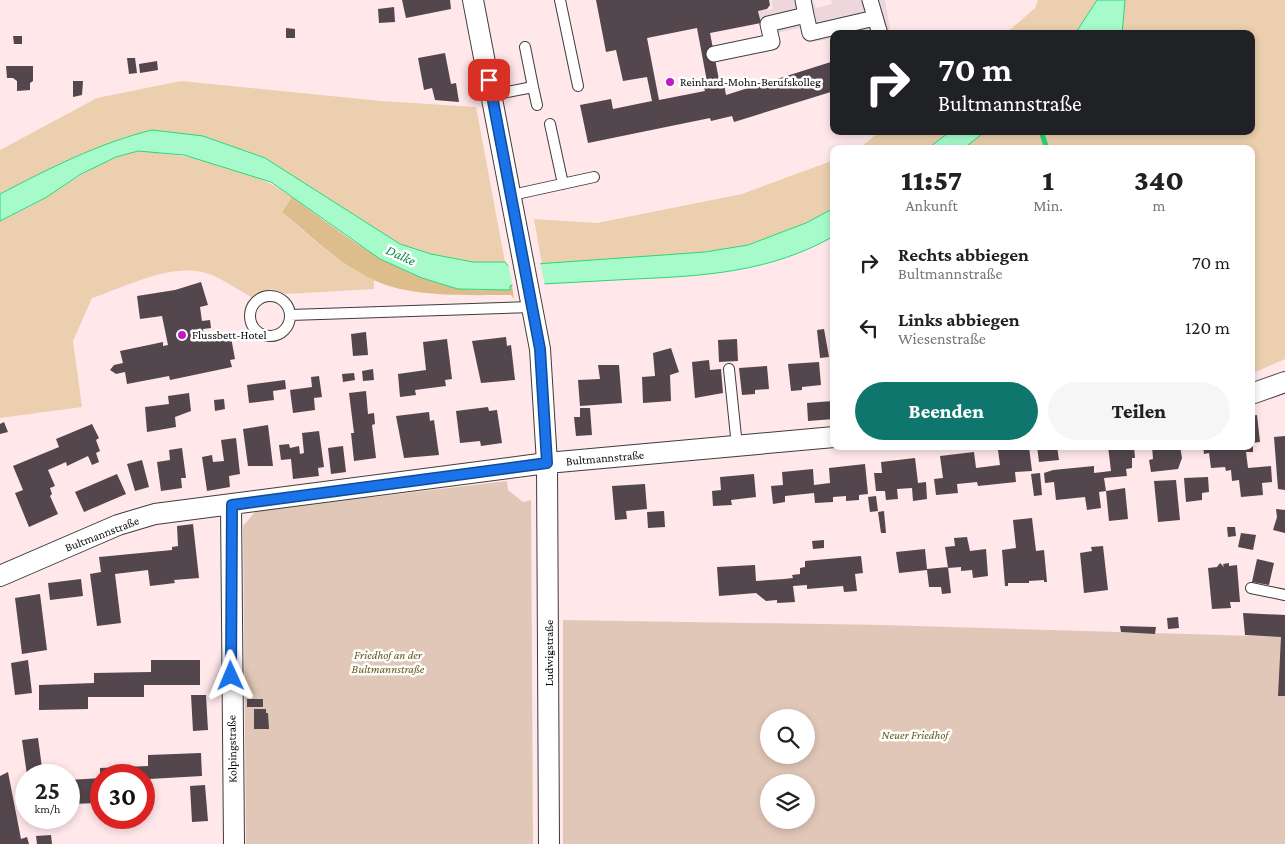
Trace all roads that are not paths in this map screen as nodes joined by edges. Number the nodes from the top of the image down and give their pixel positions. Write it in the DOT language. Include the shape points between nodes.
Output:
graph roads {
  1 [pos="473,0"];
  2 [pos="560,0"];
  3 [pos="870,0"];
  4 [pos="804,7"];
  5 [pos="875,18"];
  6 [pos="879,30"];
  7 [pos="525,47"];
  8 [pos="714,54"];
  9 [pos="578,86"];
  10 [pos="533,87"];
  11 [pos="492,95"];
  12 [pos="537,105"];
  13 [pos="550,124"];
  14 [pos="594,178"];
  15 [pos="563,184"];
  16 [pos="512,196"];
  17 [pos="533,308"];
  18 [pos="290,315"];
  19 [pos="729,369"];
  20 [pos="1285,382"];
  21 [pos="1255,393"];
  22 [pos="830,437"];
  23 [pos="737,446"];
  24 [pos="547,463"];
  25 [pos="232,505"];
  26 [pos="0,576"];
  27 [pos="1251,588"];
  28 [pos="1285,595"];
  29 [pos="234,844"];
  30 [pos="549,844"];
  1 -- 11 [label="street, Ludwigstraße"];
  2 -- 9 [label="lane"];
  3 -- 5 [label="street"];
  4 -- 5 [label="street" via="810,34"];
  4 -- 8 [label="street" via="768,24 772,42"];
  5 -- 6 [label="street"];
  7 -- 10 [label="lane"];
  10 -- 11 [label="lane"];
  10 -- 12 [label="lane"];
  11 -- 16 [label="street, Ludwigstraße"];
  13 -- 15 [label="lane"];
  14 -- 15 [label="lane"];
  15 -- 16 [label="lane"];
  16 -- 17 [label="street, Ludwigstraße"];
  17 -- 18 [label="lane"];
  17 -- 24 [label="street, Ludwigstraße" via="540,349"];
  18 -- 18 [label="lane" via="286,303 280,298 267,296 254,304 250,319 260,333 272,336 283,331"];
  19 -- 23 [label="lane"];
  20 -- 21 [label="street"];
  22 -- 23 [label="street, Bultmannstraße"];
  23 -- 24 [label="street, Bultmannstraße"];
  24 -- 25 [label="street, Bultmannstraße"];
  24 -- 30 [label="street, Ludwigstraße"];
  25 -- 26 [label="street, Bultmannstraße" via="156,514 118,526"];
  25 -- 29 [label="street, Kolpingstraße"];
  27 -- 28 [label="lane"];
}
